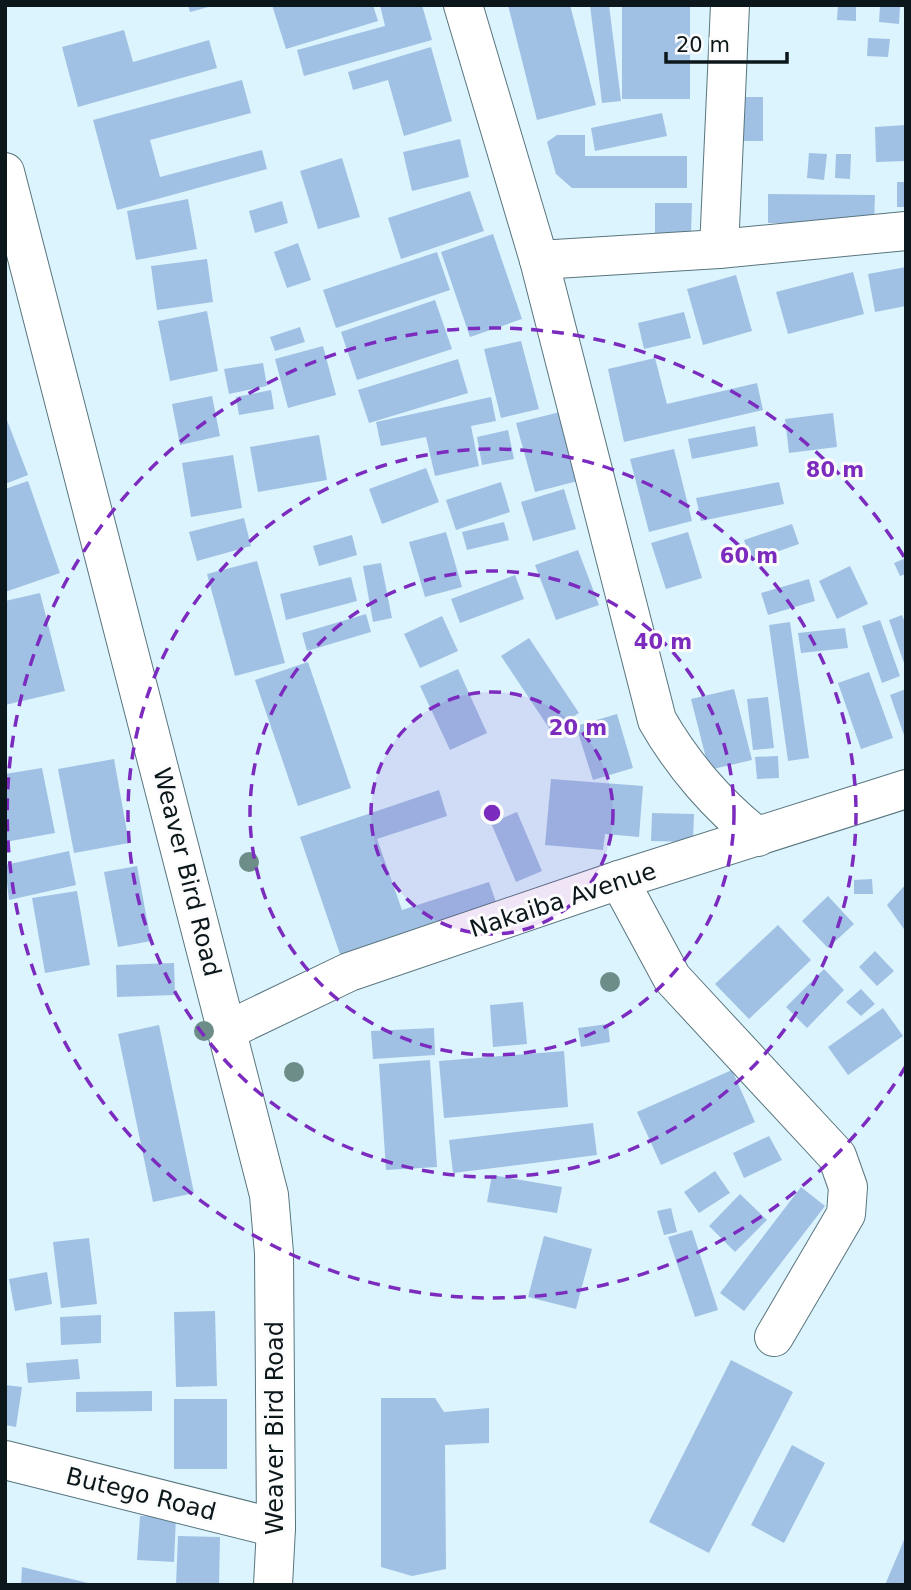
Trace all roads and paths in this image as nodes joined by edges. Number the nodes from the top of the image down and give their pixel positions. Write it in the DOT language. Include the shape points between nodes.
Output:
graph roads {
  1 [pos="463,5"];
  2 [pos="730,5"];
  3 [pos="5,172"];
  4 [pos="906,231"];
  5 [pos="719,250"];
  6 [pos="539,260"];
  7 [pos="906,789"];
  8 [pos="758,837"];
  9 [pos="619,880"];
  10 [pos="228,1030"];
  11 [pos="774,1338"];
  12 [pos="5,1460"];
  13 [pos="276,1528"];
  14 [pos="273,1585"];
  1 -- 6 [label="street"];
  2 -- 5 [label="street"];
  3 -- 10 [label="street, Weaver Bird Road"];
  4 -- 5 [label="street"];
  5 -- 6 [label="street"];
  6 -- 8 [label="street" via="657,720 674,750"];
  7 -- 8 [label="street, Nakaiba Avenue"];
  8 -- 9 [label="street, Nakaiba Avenue"];
  9 -- 10 [label="street, Nakaiba Avenue" via="349,972"];
  9 -- 11 [label="street" via="672,978 837,1156 848,1187 846,1214"];
  10 -- 13 [label="street, Weaver Bird Road" via="269,1195 274,1253"];
  12 -- 13 [label="street, Butego Road"];
  13 -- 14 [label="street, Weaver Bird Road"];
}
